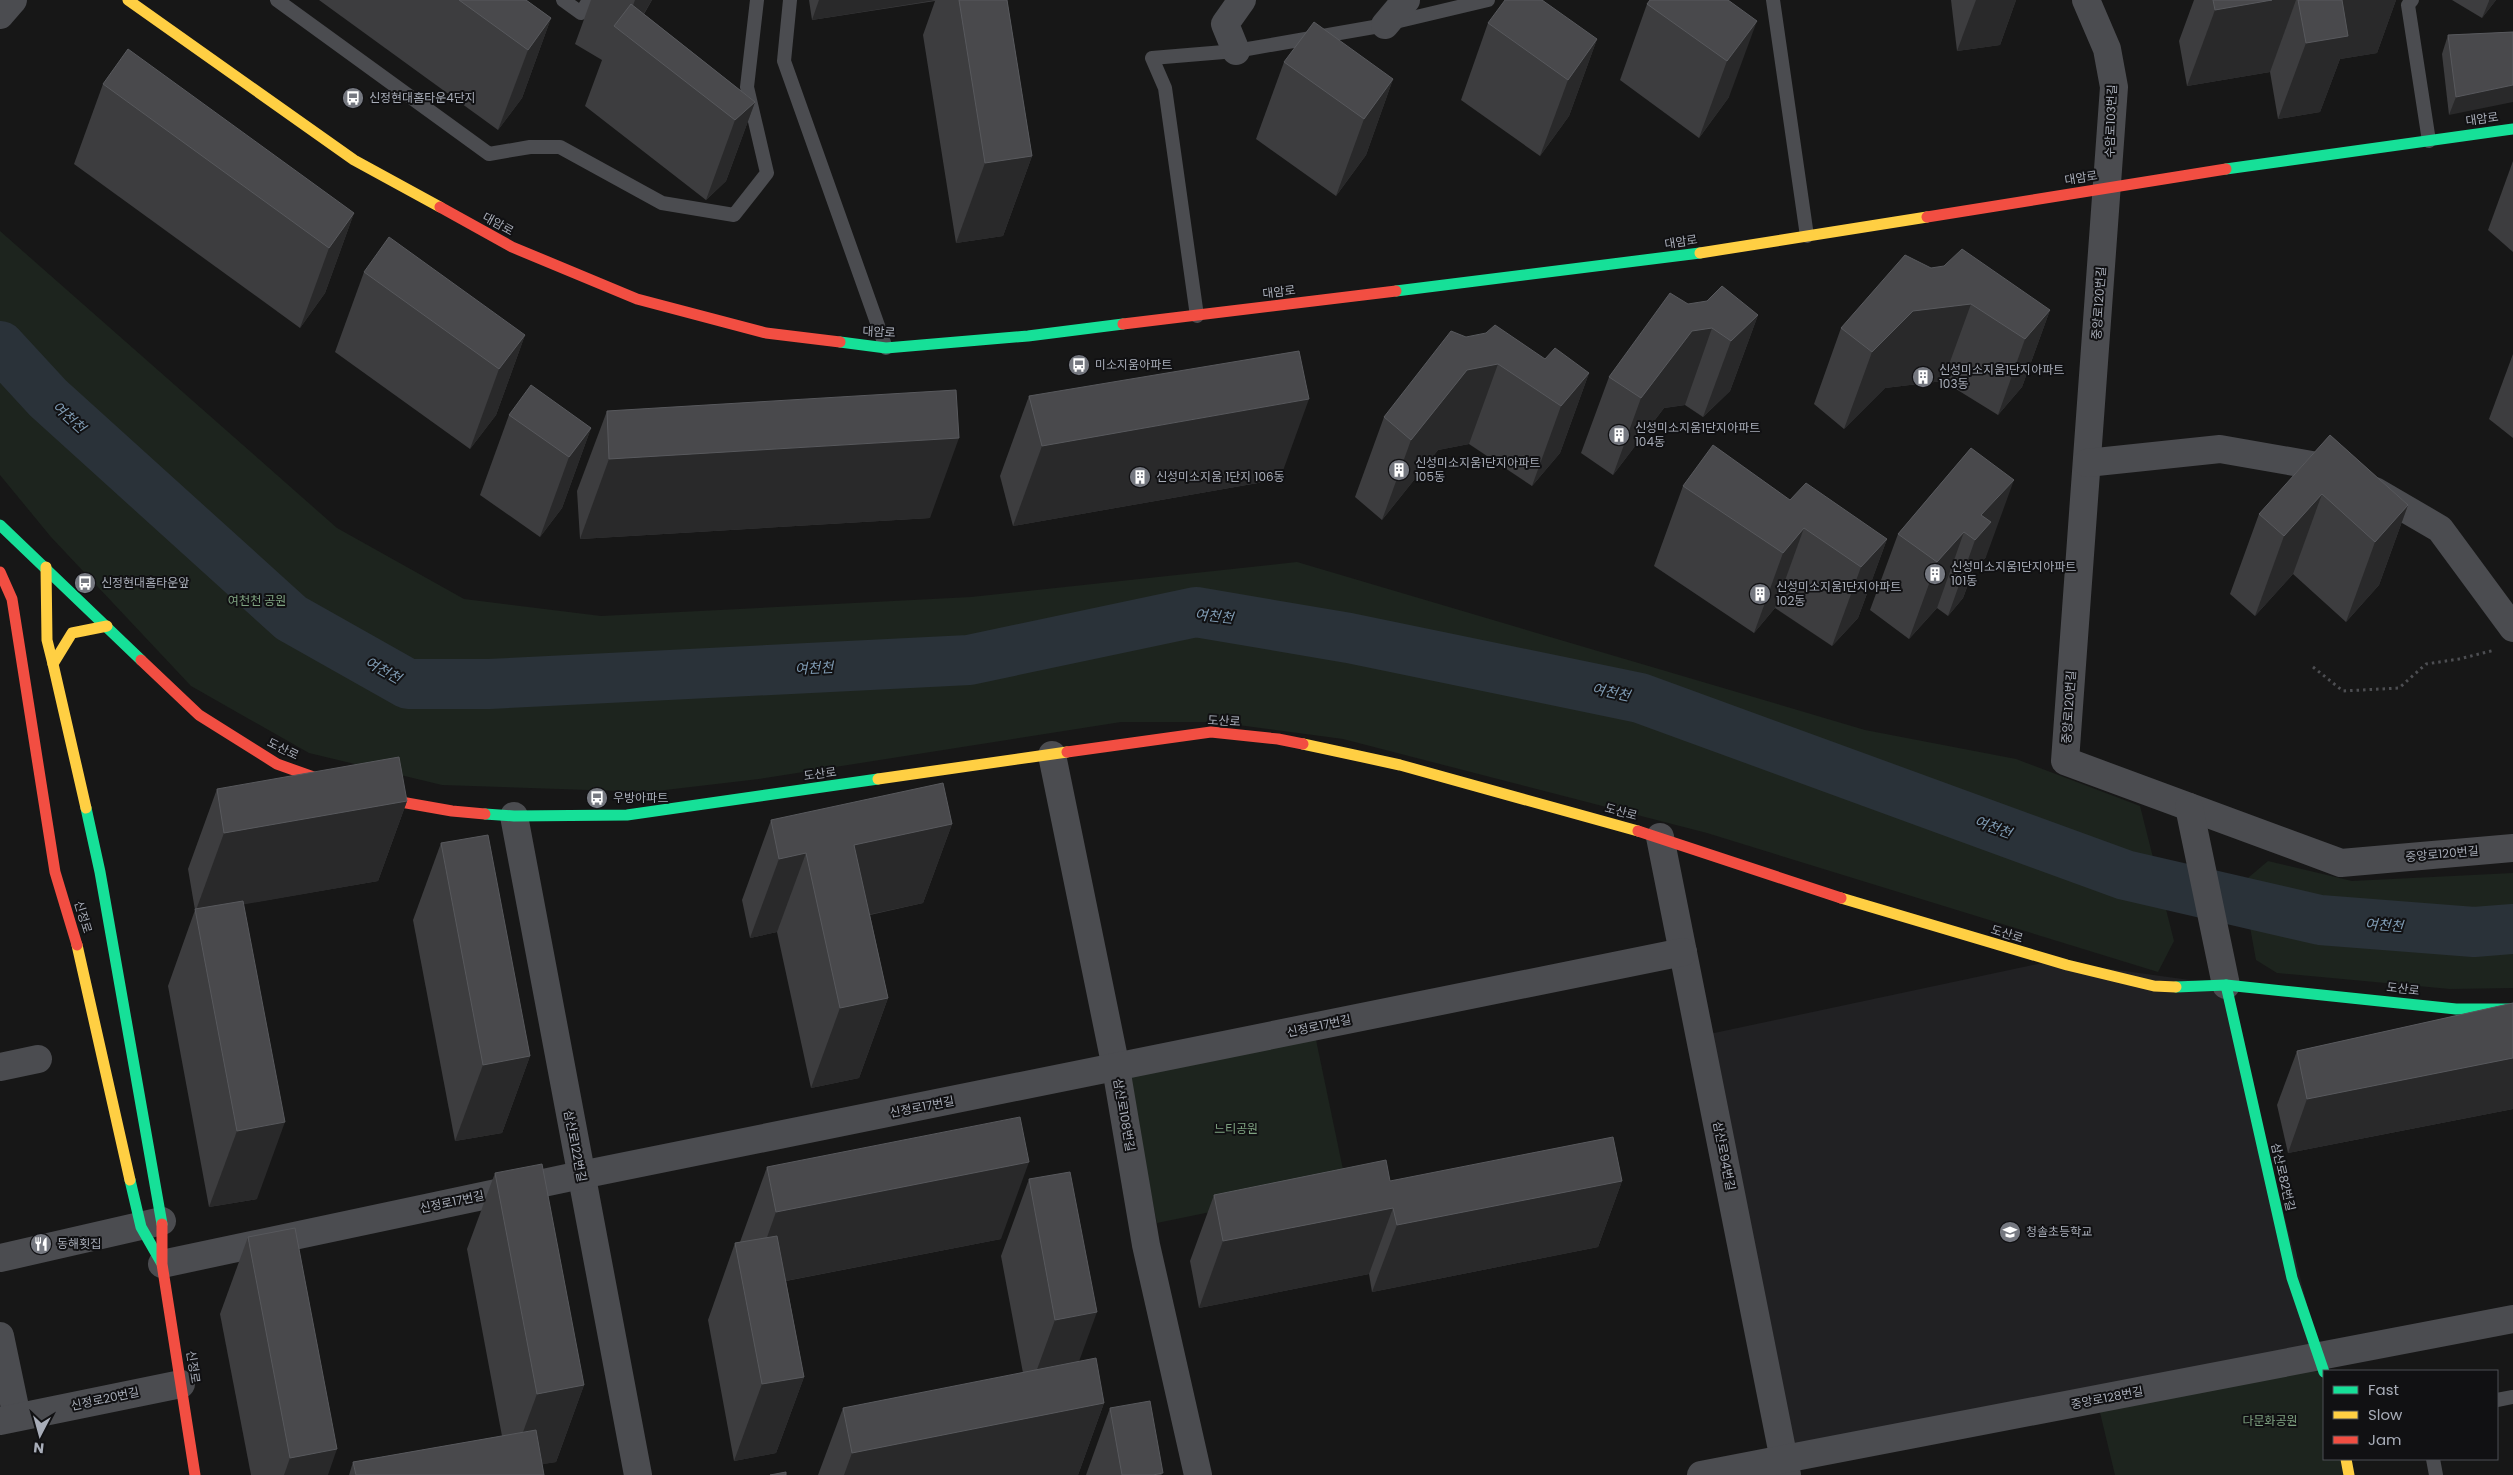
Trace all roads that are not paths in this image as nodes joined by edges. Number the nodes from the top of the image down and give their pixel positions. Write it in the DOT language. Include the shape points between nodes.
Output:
graph roads {
  1 [pos="13,0"];
  2 [pos="128,0"];
  3 [pos="277,0"];
  4 [pos="563,0"];
  5 [pos="588,0"];
  6 [pos="757,0"];
  7 [pos="790,0"];
  8 [pos="1242,0"];
  9 [pos="1406,0"];
  10 [pos="1488,0"];
  11 [pos="1773,0"];
  12 [pos="2407,2"];
  13 [pos="2092,3"];
  14 [pos="0,15"];
  15 [pos="1385,24"];
  16 [pos="1236,51"];
  17 [pos="2513,129"];
  18 [pos="2429,141"];
  19 [pos="2108,188"];
  20 [pos="1806,236"];
  21 [pos="1197,316"];
  22 [pos="886,348"];
  23 [pos="2087,464"];
  24 [pos="0,525"];
  25 [pos="46,567"];
  26 [pos="0,572"];
  27 [pos="107,626"];
  28 [pos="2508,638"];
  29 [pos="54,664"];
  30 [pos="1052,755"];
  31 [pos="2190,807"];
  32 [pos="514,816"];
  33 [pos="1660,837"];
  34 [pos="2513,848"];
  35 [pos="1683,952"];
  36 [pos="2226,985"];
  37 [pos="2513,1009"];
  38 [pos="38,1058"];
  39 [pos="0,1067"];
  40 [pos="1116,1068"];
  41 [pos="581,1175"];
  42 [pos="151,1224"];
  43 [pos="0,1258"];
  44 [pos="162,1264"];
  45 [pos="2513,1319"];
  46 [pos="0,1336"];
  47 [pos="2322,1364"];
  48 [pos="181,1384"];
  49 [pos="2513,1397"];
  50 [pos="2498,1400"];
  51 [pos="9,1419"];
  52 [pos="2346,1460"];
  53 [pos="2433,1460"];
  54 [pos="1786,1466"];
  55 [pos="195,1475"];
  56 [pos="638,1475"];
  57 [pos="1198,1475"];
  58 [pos="1701,1475"];
  59 [pos="2350,1475"];
  60 [pos="2436,1475"];
  1 -- 14 [label="street"];
  2 -- 22 [label="main road, 대암로" via="354,160 512,247 637,299 766,332"];
  3 -- 6 [label="lane" via="489,154 530,147 560,147 662,203 734,215 767,173 746,87"];
  4 -- 5 [label="lane" via="581,13"];
  7 -- 22 [label="lane" via="784,61"];
  8 -- 16 [label="street" via="1225,24"];
  9 -- 15 [label="street"];
  10 -- 15 [label="lane"];
  11 -- 20 [label="lane"];
  12 -- 18 [label="lane"];
  13 -- 19 [label="street, 수암로103번길" via="2108,49 2114,87"];
  15 -- 16 [label="lane"];
  16 -- 21 [label="lane" via="1152,58 1165,88"];
  17 -- 18 [label="main road, 대암로"];
  18 -- 19 [label="main road, 대암로"];
  19 -- 20 [label="main road, 대암로"];
  19 -- 23 [label="street, 중앙로120번길"];
  20 -- 21 [label="main road, 대암로" via="1656,260"];
  21 -- 22 [label="main road, 대암로" via="1028,336"];
  23 -- 28 [label="street" via="2220,448 2336,468 2440,529"];
  23 -- 31 [label="street, 중앙로120번길" via="2065,761"];
  24 -- 25 [label="main road, 도산로"];
  25 -- 27 [label="main road, 도산로"];
  25 -- 29 [label="main road, 신정로" via="47,640"];
  26 -- 42 [label="main road, 신정로" via="12,599 55,872"];
  27 -- 29 [label="main road" via="72,634"];
  27 -- 32 [label="main road, 도산로" via="199,716 277,764 367,796 452,811"];
  29 -- 42 [label="main road, 신정로" via="100,872"];
  30 -- 32 [label="main road, 도산로" via="627,815"];
  30 -- 33 [label="main road, 도산로" via="1211,732 1278,739 1400,765"];
  30 -- 40 [label="street, 삼산로108번길"];
  31 -- 34 [label="street, 중앙로120번길" via="2340,863"];
  31 -- 36 [label="street"];
  32 -- 41 [label="street, 삼산로122번길"];
  33 -- 35 [label="street, 삼산로94번길"];
  33 -- 36 [label="main road, 도산로" via="1856,903 2052,962 2154,986 2191,988"];
  35 -- 40 [label="street, 신정로17번길"];
  35 -- 54 [label="street, 삼산로94번길"];
  36 -- 37 [label="main road, 도산로" via="2456,1009"];
  36 -- 47 [label="main road, 삼산로82번길" via="2292,1278"];
  38 -- 39 [label="street"];
  40 -- 41 [label="street, 신정로17번길"];
  40 -- 57 [label="street, 삼산로108번길" via="1146,1245"];
  41 -- 44 [label="street, 신정로17번길"];
  41 -- 56 [label="street, 삼산로122번길"];
  42 -- 43 [label="street"];
  42 -- 44 [label="main road, 신정로"];
  42 -- 44 [label="main road, 신정로"];
  44 -- 48 [label="main road, 신정로"];
  45 -- 47 [label="street, 중앙로128번길"];
  46 -- 51 [label="street"];
  47 -- 54 [label="street, 중앙로128번길"];
  48 -- 51 [label="street, 신정로20번길"];
  48 -- 55 [label="main road, 신정로"];
  49 -- 50 [label="lane"];
  52 -- 59 [label="main road"];
  53 -- 60 [label="lane"];
  54 -- 58 [label="street, 중앙로128번길"];
}
